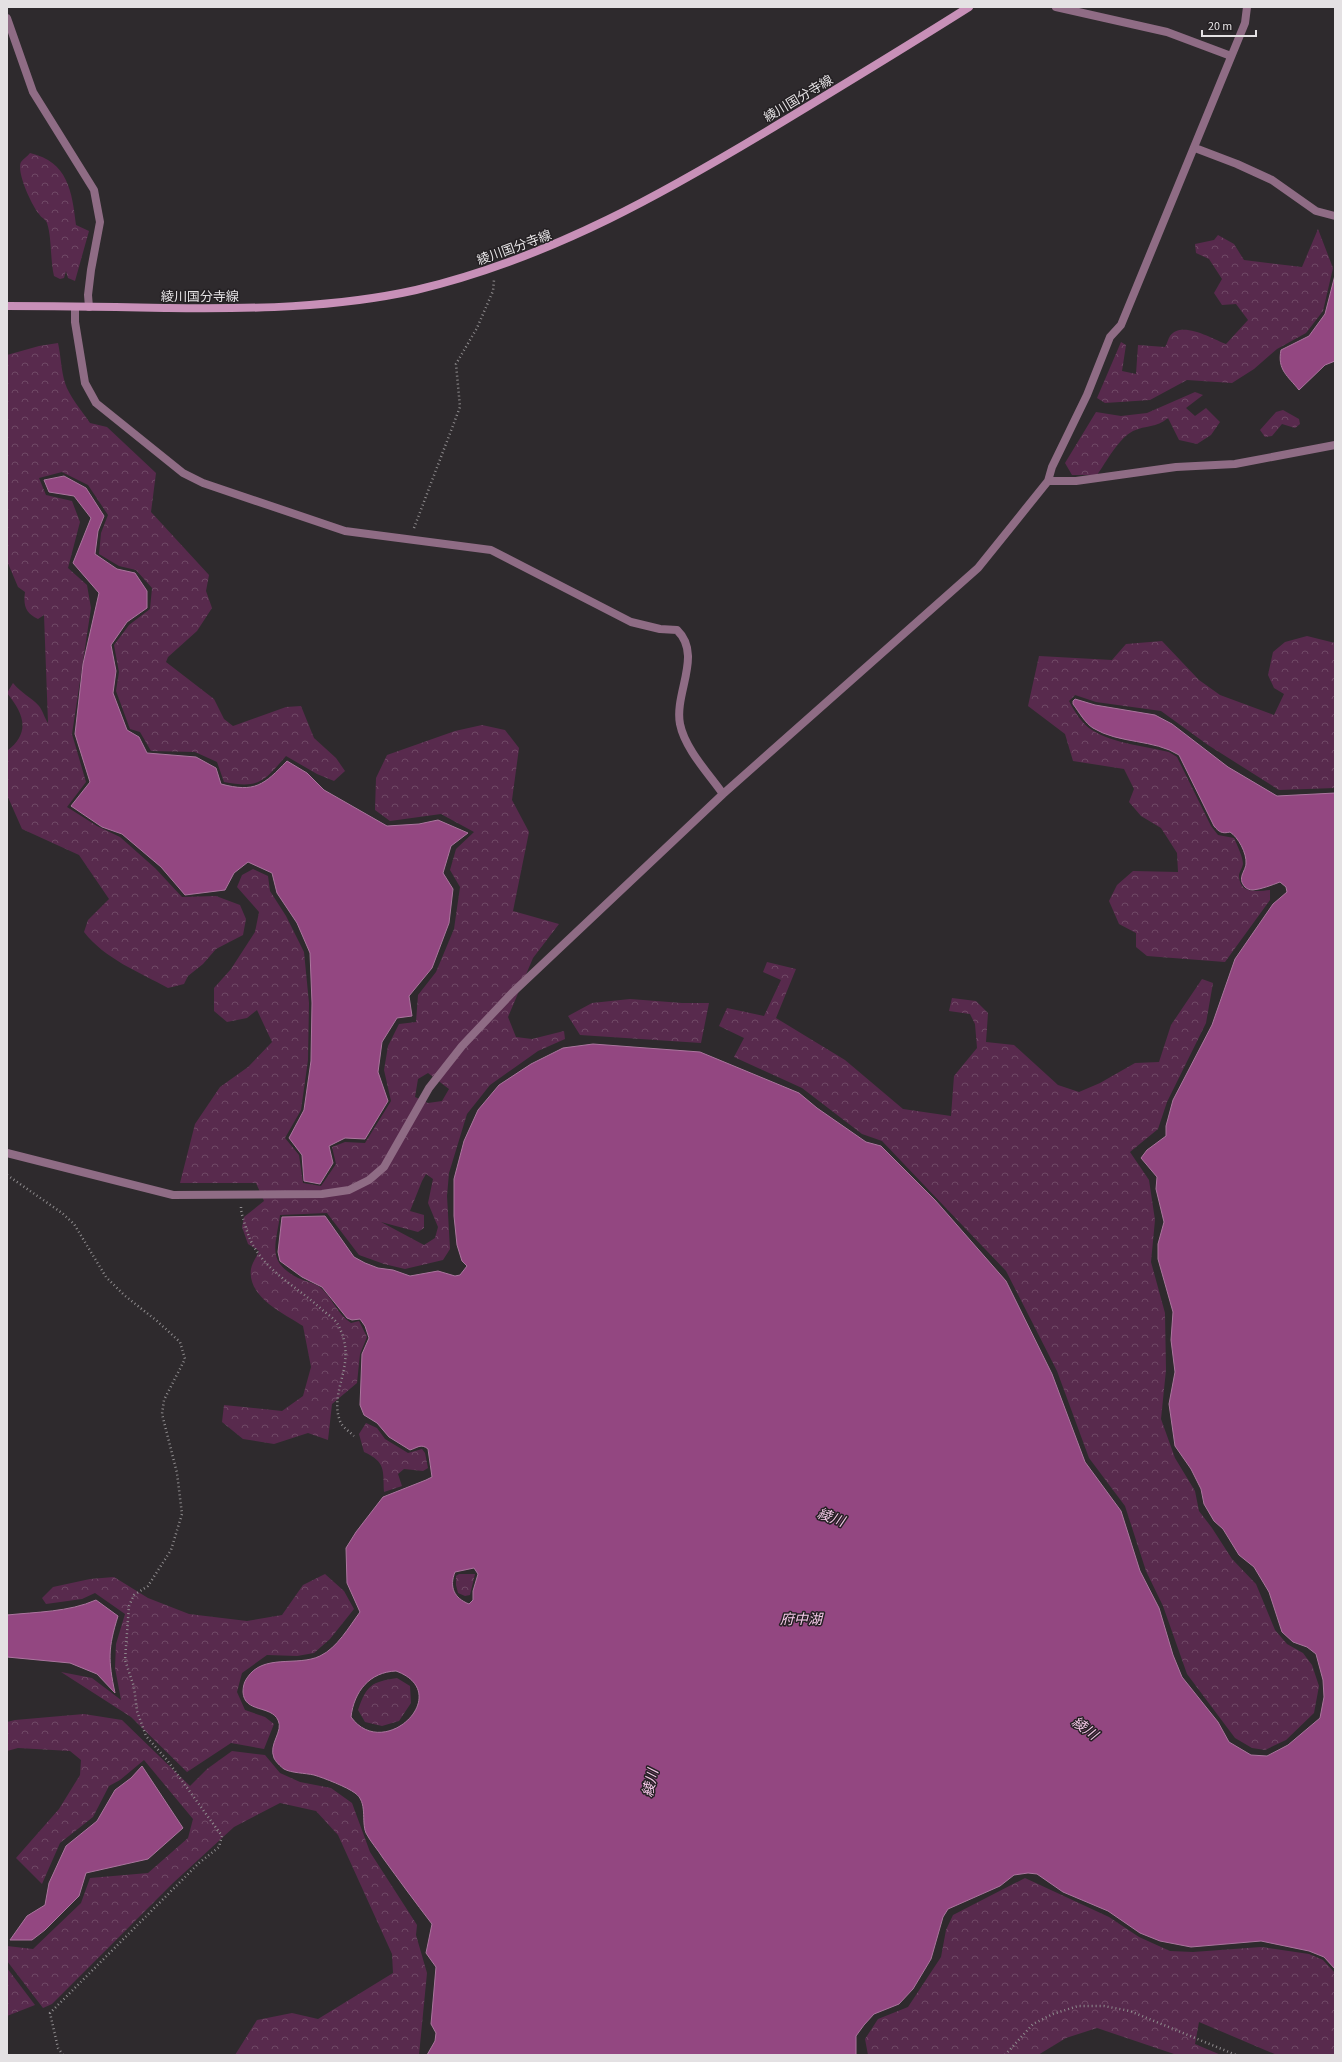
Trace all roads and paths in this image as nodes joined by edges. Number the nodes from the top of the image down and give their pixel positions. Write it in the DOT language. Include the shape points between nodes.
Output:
graph roads {
  1 [pos="969,7"];
  2 [pos="1056,7"];
  3 [pos="1247,7"];
  4 [pos="7,18"];
  5 [pos="1230,56"];
  6 [pos="1195,148"];
  7 [pos="1335,216"];
  8 [pos="495,267"];
  9 [pos="7,306"];
  10 [pos="75,307"];
  11 [pos="89,307"];
  12 [pos="1335,444"];
  13 [pos="1048,481"];
  14 [pos="410,539"];
  15 [pos="723,794"];
  16 [pos="7,1153"];
  17 [pos="7,1175"];
  18 [pos="242,1195"];
  19 [pos="354,1436"];
  20 [pos="63,2055"];
  21 [pos="1005,2055"];
  22 [pos="1236,2055"];
  1 -- 8 [label="main road, 綾川国分寺線" via="697,174 598,226"];
  2 -- 5 [label="street" via="1167,32"];
  3 -- 5 [label="street" via="1245,23"];
  4 -- 11 [label="street" via="33,92 94,190 100,222 91,270"];
  5 -- 6 [label="street"];
  6 -- 7 [label="street" via="1272,180 1316,211"];
  6 -- 13 [label="street" via="1121,325 1110,337"];
  8 -- 11 [label="main road, 綾川国分寺線" via="415,290 295,306"];
  8 -- 14 [label="path" via="493,291 477,328 456,364 460,408"];
  9 -- 10 [label="main road, 綾川国分寺線"];
  10 -- 11 [label="main road, 綾川国分寺線"];
  10 -- 14 [label="street" via="85,382 96,402 183,473 203,483 345,531"];
  12 -- 13 [label="street" via="1235,464 1176,467 1076,481"];
  13 -- 15 [label="street" via="978,568"];
  14 -- 15 [label="street" via="491,550 631,622 677,630 683,636 689,652 679,707 680,725 689,746"];
  15 -- 18 [label="street" via="512,993 462,1046 429,1088 384,1167 369,1180 349,1190 322,1194"];
  16 -- 18 [label="street" via="173,1195"];
  17 -- 20 [label="path" via="74,1224 106,1277 180,1342 185,1359 164,1400 162,1414 177,1473 182,1514 171,1550 148,1586 134,1595 129,1606 125,1660 134,1687 137,1711 146,1736 167,1760 222,1836 219,1847 199,1863 50,2013 58,2048"];
  18 -- 19 [label="path" via="241,1211 249,1237 262,1260 336,1322 346,1346 345,1367 337,1406 340,1422"];
  21 -- 22 [label="path" via="1033,2024 1053,2014 1078,2006 1104,2006 1130,2011"];
}
